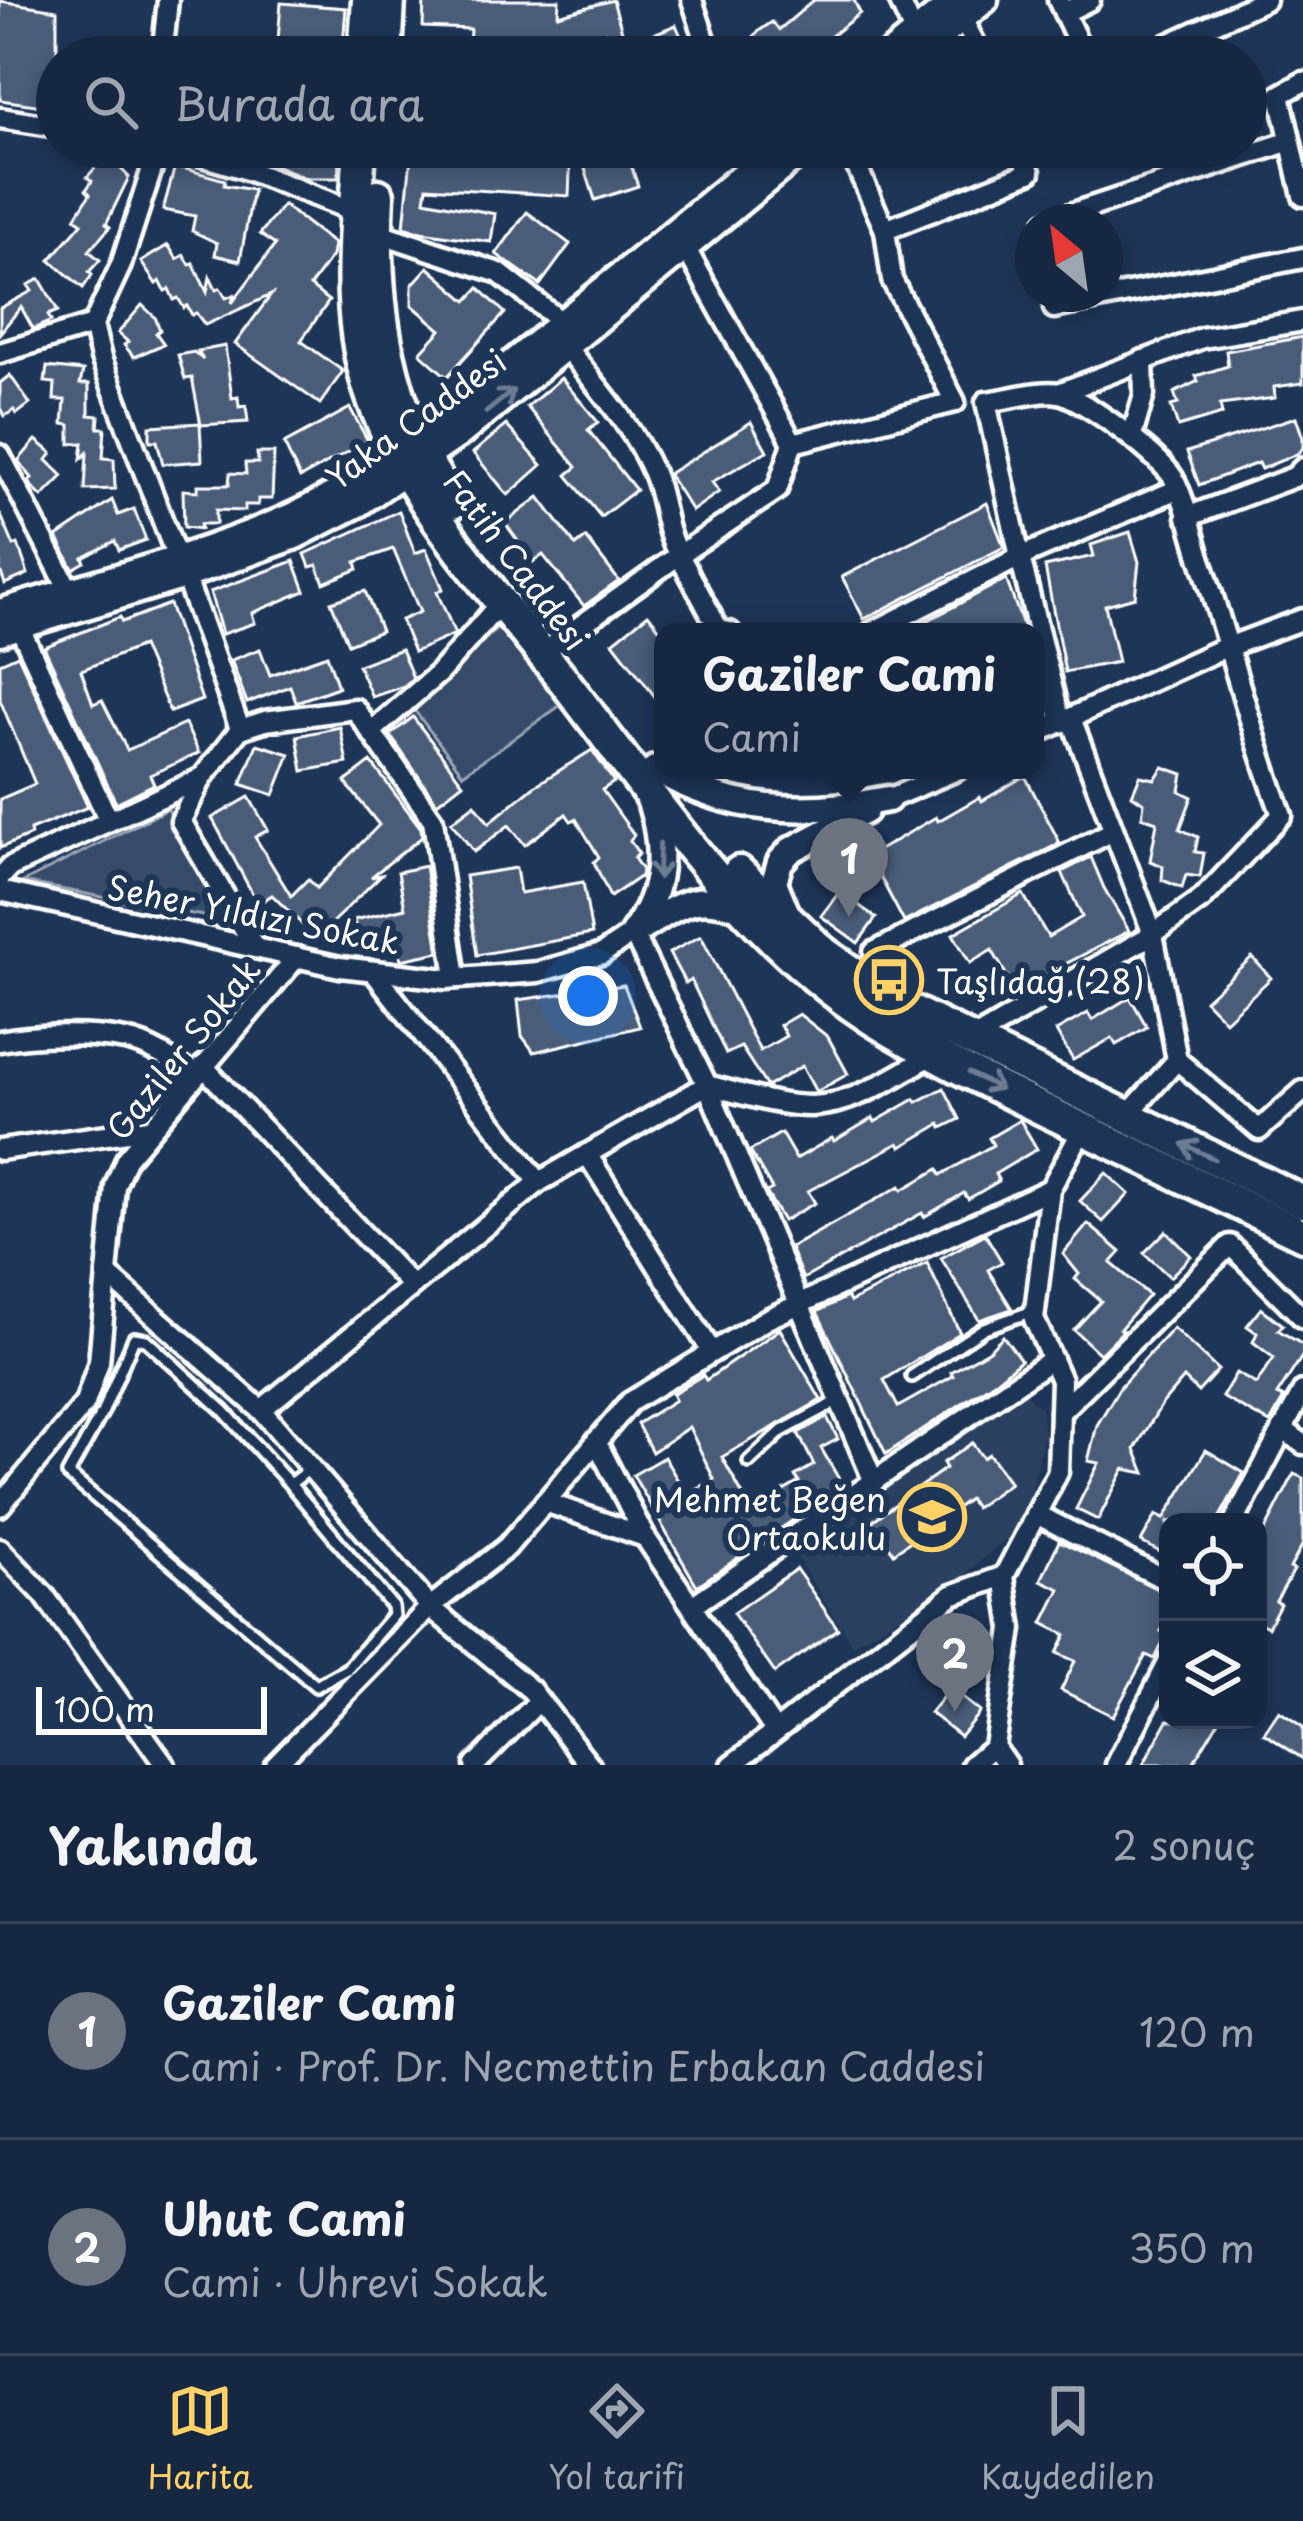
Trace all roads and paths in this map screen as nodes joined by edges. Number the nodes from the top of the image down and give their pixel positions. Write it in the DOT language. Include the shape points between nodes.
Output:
graph roads {
  1 [pos="168,0"];
  2 [pos="368,0"];
  3 [pos="389,0"];
  4 [pos="692,0"];
  5 [pos="899,0"];
  6 [pos="985,0"];
  7 [pos="1090,0"];
  8 [pos="1264,0"];
  9 [pos="1061,6"];
  10 [pos="959,9"];
  11 [pos="164,36"];
  12 [pos="365,36"];
  13 [pos="387,36"];
  14 [pos="704,36"];
  15 [pos="912,36"];
  16 [pos="926,36"];
  17 [pos="1075,36"];
  18 [pos="1186,36"];
  19 [pos="1303,82"];
  20 [pos="0,118"];
  21 [pos="36,124"];
  22 [pos="1290,141"];
  23 [pos="1267,149"];
  24 [pos="152,168"];
  25 [pos="242,168"];
  26 [pos="362,168"];
  27 [pos="376,168"];
  28 [pos="739,168"];
  29 [pos="781,168"];
  30 [pos="857,168"];
  31 [pos="1029,168"];
  32 [pos="1209,168"];
  33 [pos="1303,196"];
  34 [pos="1100,204"];
  35 [pos="366,222"];
  36 [pos="885,230"];
  37 [pos="685,247"];
  38 [pos="1303,258"];
  39 [pos="1123,294"];
  40 [pos="1303,321"];
  41 [pos="93,325"];
  42 [pos="565,335"];
  43 [pos="0,352"];
  44 [pos="1143,360"];
  45 [pos="1059,393"];
  46 [pos="955,402"];
  47 [pos="986,402"];
  48 [pos="1132,436"];
  49 [pos="793,442"];
  50 [pos="0,455"];
  51 [pos="410,456"];
  52 [pos="1303,468"];
  53 [pos="1178,489"];
  54 [pos="1187,518"];
  55 [pos="679,555"];
  56 [pos="1019,557"];
  57 [pos="181,567"];
  58 [pos="69,590"];
  59 [pos="501,602"];
  60 [pos="1303,620"];
  61 [pos="6,623"];
  62 [pos="716,623"];
  63 [pos="890,623"];
  64 [pos="1038,623"];
  65 [pos="556,643"];
  66 [pos="1044,644"];
  67 [pos="1230,647"];
  68 [pos="1066,720"];
  69 [pos="240,729"];
  70 [pos="1044,730"];
  71 [pos="371,732"];
  72 [pos="649,777"];
  73 [pos="202,778"];
  74 [pos="654,779"];
  75 [pos="655,779"];
  76 [pos="935,779"];
  77 [pos="888,799"];
  78 [pos="1303,814"];
  79 [pos="1282,815"];
  80 [pos="109,821"];
  81 [pos="1113,831"];
  82 [pos="5,873"];
  83 [pos="0,891"];
  84 [pos="745,909"];
  85 [pos="633,934"];
  86 [pos="1153,934"];
  87 [pos="791,939"];
  88 [pos="255,948"];
  89 [pos="874,952"];
  90 [pos="297,958"];
  91 [pos="374,971"];
  92 [pos="456,978"];
  93 [pos="0,1041"];
  94 [pos="969,1041"];
  95 [pos="934,1054"];
  96 [pos="1177,1060"];
  97 [pos="198,1071"];
  98 [pos="707,1085"];
  99 [pos="1303,1091"];
  100 [pos="1126,1117"];
  101 [pos="149,1129"];
  102 [pos="1083,1129"];
  103 [pos="0,1150"];
  104 [pos="587,1154"];
  105 [pos="539,1182"];
  106 [pos="1049,1189"];
  107 [pos="1303,1202"];
  108 [pos="1303,1235"];
  109 [pos="107,1274"];
  110 [pos="412,1286"];
  111 [pos="797,1305"];
  112 [pos="1035,1310"];
  113 [pos="1303,1318"];
  114 [pos="712,1352"];
  115 [pos="1052,1359"];
  116 [pos="912,1376"];
  117 [pos="1303,1391"];
  118 [pos="840,1400"];
  119 [pos="261,1410"];
  120 [pos="1060,1412"];
  121 [pos="1283,1430"];
  122 [pos="596,1441"];
  123 [pos="1303,1444"];
  124 [pos="749,1462"];
  125 [pos="310,1468"];
  126 [pos="874,1482"];
  127 [pos="290,1484"];
  128 [pos="545,1502"];
  129 [pos="0,1505"];
  130 [pos="1239,1513"];
  131 [pos="1036,1514"];
  132 [pos="645,1538"];
  133 [pos="0,1549"];
  134 [pos="1004,1576"];
  135 [pos="1159,1576"];
  136 [pos="692,1606"];
  137 [pos="430,1607"];
  138 [pos="1159,1681"];
  139 [pos="539,1701"];
  140 [pos="775,1731"];
  141 [pos="994,1746"];
  142 [pos="159,1757"];
  143 [pos="138,1765"];
  144 [pos="275,1765"];
  145 [pos="475,1765"];
  146 [pos="590,1765"];
  147 [pos="732,1765"];
  148 [pos="972,1765"];
  149 [pos="1007,1765"];
  150 [pos="1116,1765"];
  1 -- 11 [label="street"];
  2 -- 12 [label="main road"];
  3 -- 13 [label="main road"];
  4 -- 14 [label="street"];
  5 -- 15 [label="street"];
  6 -- 10 [label="street"];
  7 -- 9 [label="street"];
  8 -- 18 [label="street"];
  9 -- 17 [label="street"];
  10 -- 16 [label="street"];
  19 -- 22 [label="street" via="1280,94"];
  20 -- 21 [label="street"];
  22 -- 23 [label="street"];
  22 -- 33 [label="street"];
  24 -- 41 [label="street"];
  25 -- 35 [label="street"];
  26 -- 35 [label="main road, Fatih Caddesi"];
  27 -- 35 [label="main road, Fatih Caddesi"];
  28 -- 42 [label="street, Yaka Caddesi"];
  29 -- 37 [label="street, Yaka Caddesi"];
  30 -- 36 [label="street"];
  31 -- 36 [label="street"];
  32 -- 34 [label="street"];
  35 -- 42 [label="street" via="499,273"];
  35 -- 51 [label="main road, Fatih Caddesi"];
  36 -- 46 [label="street" via="892,280"];
  37 -- 42 [label="street, Yaka Caddesi"];
  37 -- 49 [label="street"];
  38 -- 39 [label="street"];
  40 -- 44 [label="street" via="1202,338"];
  41 -- 43 [label="street"];
  41 -- 57 [label="street"];
  42 -- 51 [label="street, Yaka Caddesi"];
  42 -- 55 [label="street" via="635,436"];
  44 -- 45 [label="street"];
  44 -- 48 [label="street"];
  45 -- 47 [label="street"];
  45 -- 48 [label="street"];
  46 -- 47 [label="street"];
  46 -- 49 [label="street"];
  47 -- 56 [label="street"];
  48 -- 53 [label="street"];
  49 -- 55 [label="street" via="777,490"];
  50 -- 58 [label="street"];
  51 -- 57 [label="street, Yaka Caddesi"];
  51 -- 59 [label="main road, Fatih Caddesi"];
  51 -- 65 [label="main road, Fatih Caddesi"];
  52 -- 54 [label="street"];
  53 -- 54 [label="street"];
  53 -- 56 [label="street"];
  54 -- 67 [label="street"];
  55 -- 62 [label="street"];
  55 -- 65 [label="street"];
  56 -- 63 [label="street"];
  56 -- 64 [label="street"];
  57 -- 58 [label="street, Yaka Caddesi"];
  57 -- 61 [label="street, Yaka Caddesi"];
  57 -- 69 [label="street"];
  58 -- 61 [label="street, Yaka Caddesi"];
  59 -- 71 [label="street" via="439,673"];
  59 -- 72 [label="main road, Fatih Caddesi"];
  60 -- 67 [label="street"];
  61 -- 80 [label="street"];
  65 -- 72 [label="main road, Fatih Caddesi"];
  66 -- 68 [label="street"];
  67 -- 68 [label="street"];
  67 -- 79 [label="street"];
  68 -- 70 [label="street"];
  68 -- 81 [label="street"];
  69 -- 71 [label="street" via="355,709"];
  69 -- 73 [label="street"];
  71 -- 92 [label="street" via="433,820"];
  72 -- 74 [label="street"];
  72 -- 84 [label="main road, Fatih Caddesi"];
  72 -- 85 [label="street, one-way" via="661,869"];
  72 -- 87 [label="main road, Fatih Caddesi"];
  73 -- 80 [label="street"];
  73 -- 88 [label="street" via="182,820"];
  75 -- 77 [label="street" via="773,810"];
  76 -- 77 [label="street"];
  77 -- 87 [label="street" via="780,862 775,888"];
  78 -- 79 [label="street"];
  79 -- 86 [label="street" via="1202,899"];
  80 -- 82 [label="street"];
  81 -- 86 [label="street"];
  81 -- 89 [label="street"];
  83 -- 88 [label="street, Seher Yıldızı Sokak"];
  84 -- 85 [label="street" via="698,898"];
  84 -- 87 [label="main road, Fatih Caddesi"];
  85 -- 92 [label="street, Seher Yıldızı Sokak" via="602,955 538,972"];
  85 -- 98 [label="street"];
  86 -- 94 [label="street"];
  86 -- 96 [label="street"];
  87 -- 94 [label="main road"];
  87 -- 95 [label="main road" via="871,1018"];
  88 -- 90 [label="street, Seher Yıldızı Sokak"];
  90 -- 91 [label="street, Seher Yıldızı Sokak"];
  90 -- 97 [label="street, Gaziler Sokak"];
  91 -- 92 [label="street, Seher Yıldızı Sokak"];
  91 -- 105 [label="street"];
  93 -- 97 [label="street" via="126,1040"];
  94 -- 100 [label="main road"];
  95 -- 98 [label="street" via="862,1093 813,1106"];
  95 -- 102 [label="main road, one-way"];
  96 -- 99 [label="street" via="1259,1130"];
  96 -- 100 [label="street"];
  97 -- 101 [label="street, Gaziler Sokak"];
  97 -- 110 [label="street"];
  98 -- 104 [label="street"];
  98 -- 111 [label="street"];
  107 -- 100 [label="main road, one-way"];
  101 -- 103 [label="street"];
  101 -- 109 [label="street, Gaziler Sokak" via="115,1186"];
  102 -- 106 [label="street"];
  102 -- 108 [label="main road"];
  104 -- 105 [label="street"];
  104 -- 114 [label="street"];
  105 -- 110 [label="street"];
  106 -- 111 [label="street"];
  106 -- 112 [label="street"];
  109 -- 119 [label="street"];
  109 -- 129 [label="street, Gaziler Sokak" via="99,1362 85,1402"];
  110 -- 119 [label="street"];
  111 -- 114 [label="street"];
  111 -- 118 [label="street"];
  112 -- 115 [label="street"];
  112 -- 116 [label="lane" via="984,1328"];
  113 -- 120 [label="street" via="1230,1245"];
  114 -- 122 [label="street" via="630,1402"];
  115 -- 120 [label="street"];
  115 -- 126 [label="street"];
  117 -- 121 [label="street"];
  118 -- 124 [label="lane" via="782,1431"];
  118 -- 126 [label="street"];
  119 -- 125 [label="street"];
  120 -- 131 [label="street" via="1058,1472"];
  121 -- 123 [label="street"];
  121 -- 130 [label="street"];
  122 -- 128 [label="street"];
  122 -- 132 [label="street"];
  125 -- 127 [label="lane"];
  125 -- 137 [label="street"];
  126 -- 136 [label="street"];
  127 -- 127 [label="lane" via="224,1411 146,1340 134,1338 68,1474 316,1686 347,1669 393,1615 392,1606"];
  128 -- 132 [label="street"];
  128 -- 137 [label="street" via="507,1547"];
  131 -- 134 [label="street"];
  131 -- 135 [label="street"];
  132 -- 136 [label="street"];
  133 -- 142 [label="street" via="44,1595"];
  134 -- 140 [label="street" via="952,1594"];
  134 -- 141 [label="street" via="1012,1629"];
  136 -- 140 [label="street"];
  137 -- 139 [label="street"];
  137 -- 144 [label="street"];
  138 -- 150 [label="street"];
  139 -- 145 [label="street"];
  139 -- 146 [label="street"];
  140 -- 147 [label="street"];
  141 -- 148 [label="street"];
  141 -- 149 [label="street"];
  142 -- 143 [label="street"];
}
